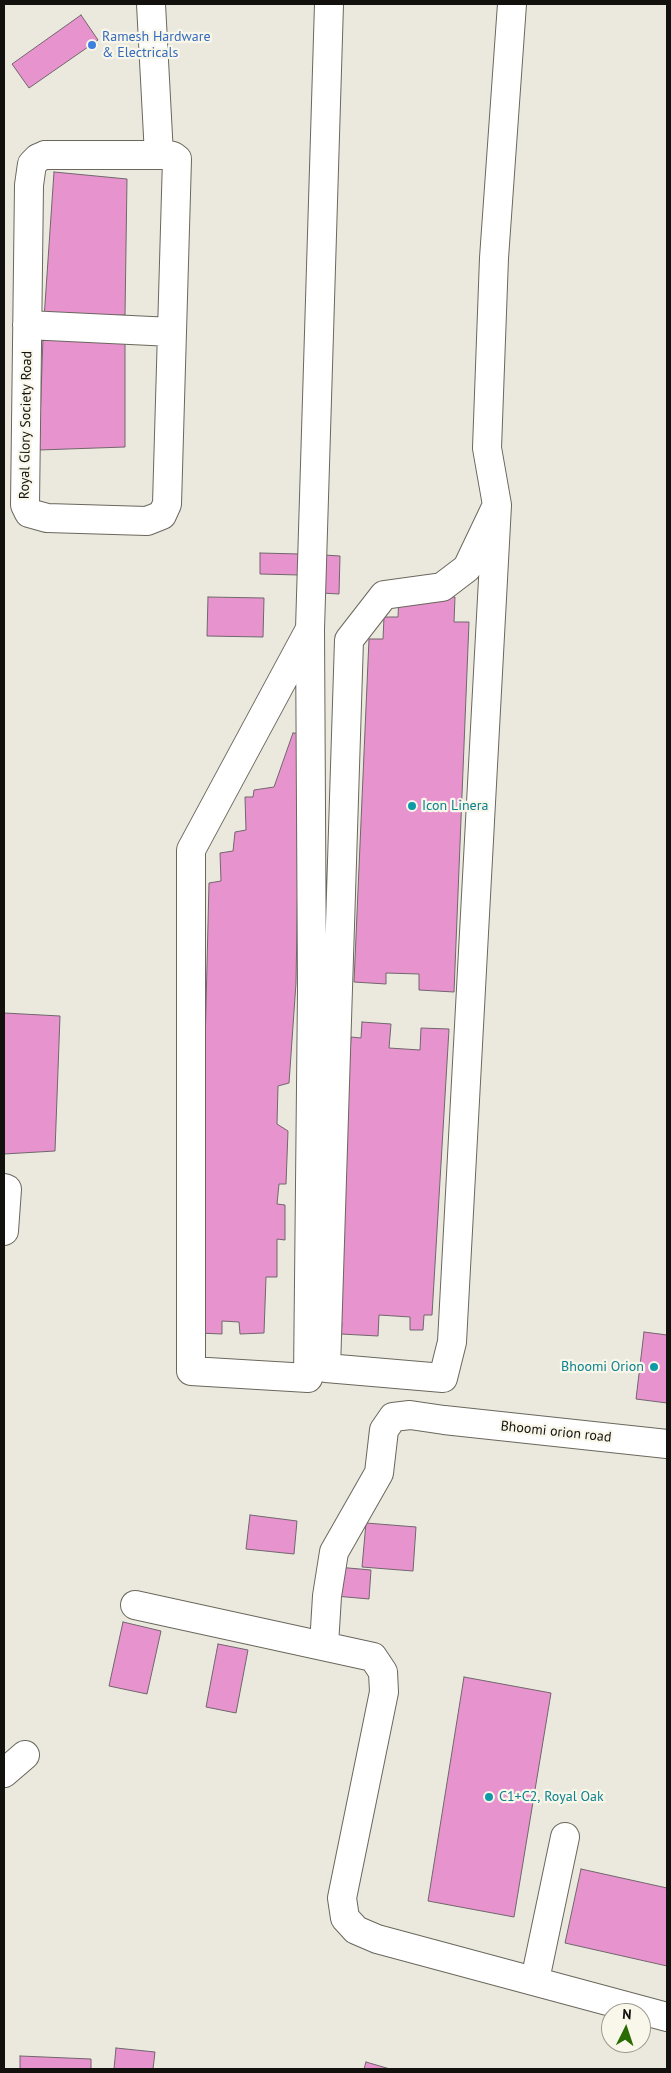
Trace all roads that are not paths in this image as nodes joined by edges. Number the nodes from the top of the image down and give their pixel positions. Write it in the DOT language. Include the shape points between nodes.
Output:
graph roads {
  1 [pos="151,4"];
  2 [pos="329,4"];
  3 [pos="512,4"];
  4 [pos="159,155"];
  5 [pos="27,325"];
  6 [pos="172,332"];
  7 [pos="497,505"];
  8 [pos="310,629"];
  9 [pos="4,1188"];
  10 [pos="4,1231"];
  11 [pos="667,1444"];
  12 [pos="135,1606"];
  13 [pos="324,1645"];
  14 [pos="25,1755"];
  15 [pos="4,1774"];
  16 [pos="565,1837"];
  17 [pos="535,1980"];
  18 [pos="667,2016"];
  1 -- 4 [label="street"];
  2 -- 8 [label="street"];
  3 -- 7 [label="street" via="494,258 487,448"];
  4 -- 5 [label="street, Royal Glory Society Road" via="45,155 32,164 28,186"];
  4 -- 6 [label="street, Royal Glory Society Road" via="173,156 178,166"];
  5 -- 6 [label="street"];
  5 -- 6 [label="street, Royal Glory Society Road" via="25,505 29,513 47,518 147,521 162,514 167,504"];
  7 -- 7 [label="street" via="467,568 442,587 384,595 349,640 326,1368 443,1378 452,1342"];
  8 -- 8 [label="street" via="191,850 191,1371 308,1378 312,1008"];
  9 -- 10 [label="street" via="7,1188"];
  11 -- 13 [label="street, Bhoomi orion road" via="410,1415 393,1417 384,1430 379,1473 334,1552"];
  12 -- 13 [label="street"];
  13 -- 17 [label="street" via="373,1657 383,1672 384,1692 342,1898 345,1918 356,1930 377,1939"];
  14 -- 15 [label="street"];
  16 -- 17 [label="street"];
  17 -- 18 [label="street"];
}
